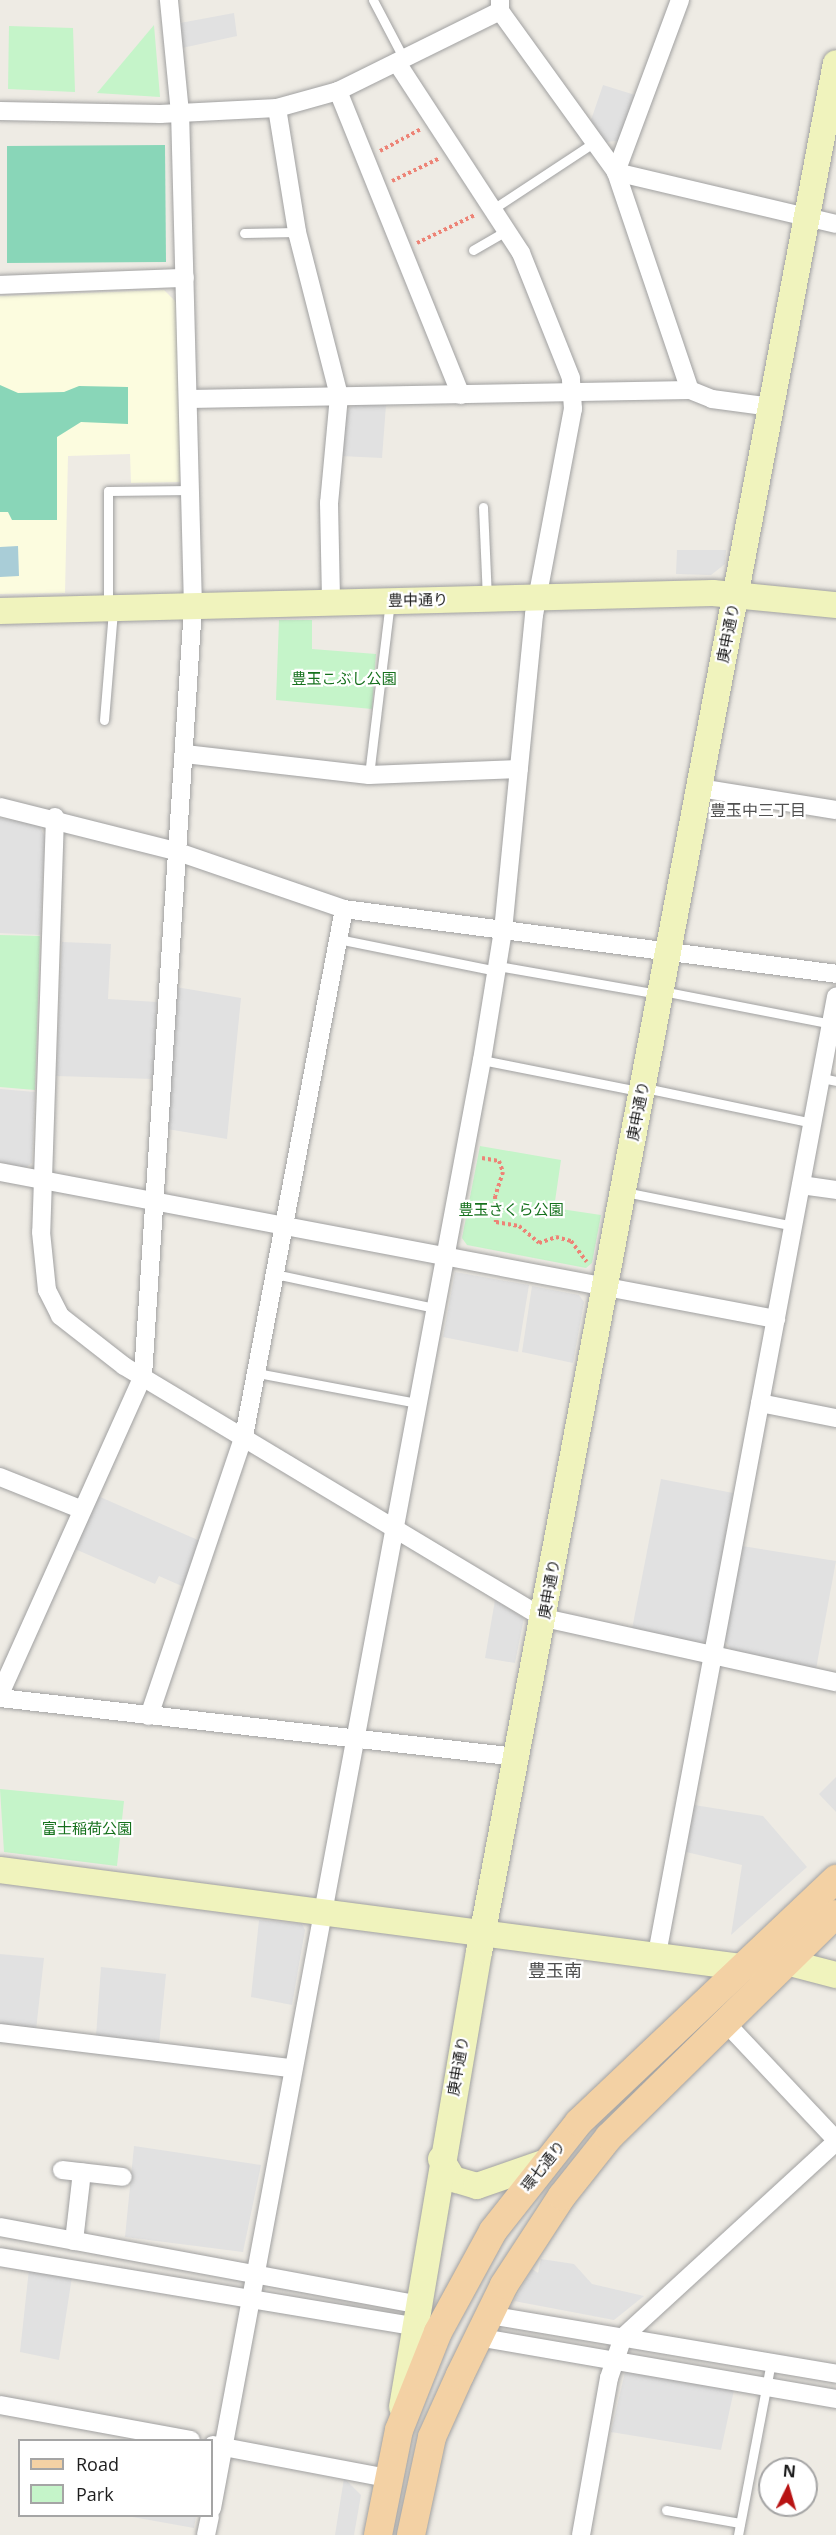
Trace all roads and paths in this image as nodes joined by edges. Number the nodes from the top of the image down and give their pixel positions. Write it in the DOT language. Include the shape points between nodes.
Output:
graph roads {
  1 [pos="169,0"];
  2 [pos="373,0"];
  3 [pos="680,0"];
  4 [pos="500,6"];
  5 [pos="402,63"];
  6 [pos="836,63"];
  7 [pos="339,92"];
  8 [pos="833,95"];
  9 [pos="277,108"];
  10 [pos="0,111"];
  11 [pos="180,113"];
  12 [pos="434,121"];
  13 [pos="593,143"];
  14 [pos="454,152"];
  15 [pos="366,159"];
  16 [pos="616,172"];
  17 [pos="377,188"];
  18 [pos="492,208"];
  19 [pos="808,217"];
  20 [pos="836,224"];
  21 [pos="506,231"];
  22 [pos="297,232"];
  23 [pos="244,233"];
  24 [pos="402,250"];
  25 [pos="473,250"];
  26 [pos="185,279"];
  27 [pos="0,285"];
  28 [pos="690,390"];
  29 [pos="460,395"];
  30 [pos="573,395"];
  31 [pos="339,396"];
  32 [pos="189,399"];
  33 [pos="771,407"];
  34 [pos="192,490"];
  35 [pos="483,507"];
  36 [pos="736,593"];
  37 [pos="539,597"];
  38 [pos="487,599"];
  39 [pos="390,600"];
  40 [pos="331,602"];
  41 [pos="836,605"];
  42 [pos="193,607"];
  43 [pos="110,608"];
  44 [pos="0,611"];
  45 [pos="104,720"];
  46 [pos="185,754"];
  47 [pos="519,769"];
  48 [pos="369,775"];
  49 [pos="700,788"];
  50 [pos="0,807"];
  51 [pos="836,810"];
  52 [pos="55,817"];
  53 [pos="175,851"];
  54 [pos="344,909"];
  55 [pos="503,931"];
  56 [pos="338,939"];
  57 [pos="667,953"];
  58 [pos="498,968"];
  59 [pos="836,974"];
  60 [pos="659,992"];
  61 [pos="836,997"];
  62 [pos="831,1024"];
  63 [pos="482,1060"];
  64 [pos="829,1080"];
  65 [pos="643,1090"];
  66 [pos="813,1123"];
  67 [pos="478,1157"];
  68 [pos="0,1172"];
  69 [pos="43,1180"];
  70 [pos="801,1185"];
  71 [pos="836,1190"];
  72 [pos="623,1192"];
  73 [pos="154,1201"];
  74 [pos="284,1225"];
  75 [pos="793,1226"];
  76 [pos="445,1256"];
  77 [pos="590,1265"];
  78 [pos="275,1274"];
  79 [pos="605,1286"];
  80 [pos="435,1308"];
  81 [pos="776,1319"];
  82 [pos="257,1373"];
  83 [pos="144,1376"];
  84 [pos="417,1403"];
  85 [pos="760,1403"];
  86 [pos="836,1418"];
  87 [pos="244,1437"];
  88 [pos="0,1477"];
  89 [pos="80,1509"];
  90 [pos="391,1525"];
  91 [pos="544,1618"];
  92 [pos="713,1654"];
  93 [pos="836,1682"];
  94 [pos="0,1696"];
  95 [pos="149,1716"];
  96 [pos="353,1736"];
  97 [pos="517,1757"];
  98 [pos="0,1870"];
  99 [pos="836,1879"];
  100 [pos="320,1910"];
  101 [pos="836,1914"];
  102 [pos="483,1931"];
  103 [pos="657,1954"];
  104 [pos="786,1962"];
  105 [pos="741,1967"];
  106 [pos="836,1975"];
  107 [pos="724,2021"];
  108 [pos="0,2033"];
  109 [pos="291,2068"];
  110 [pos="836,2141"];
  111 [pos="441,2159"];
  112 [pos="543,2163"];
  113 [pos="62,2170"];
  114 [pos="82,2172"];
  115 [pos="123,2177"];
  116 [pos="0,2227"];
  117 [pos="74,2241"];
  118 [pos="0,2257"];
  119 [pos="254,2274"];
  120 [pos="250,2298"];
  121 [pos="414,2315"];
  122 [pos="483,2326"];
  123 [pos="623,2337"];
  124 [pos="615,2361"];
  125 [pos="771,2362"];
  126 [pos="836,2374"];
  127 [pos="766,2387"];
  128 [pos="836,2399"];
  129 [pos="0,2405"];
  130 [pos="399,2430"];
  131 [pos="186,2439"];
  132 [pos="217,2445"];
  133 [pos="388,2478"];
  134 [pos="213,2495"];
  135 [pos="666,2510"];
  136 [pos="210,2517"];
  137 [pos="740,2523"];
  138 [pos="206,2535"];
  139 [pos="378,2535"];
  140 [pos="411,2535"];
  141 [pos="581,2535"];
  142 [pos="738,2535"];
  1 -- 11 [label="street"];
  2 -- 5 [label="lane"];
  3 -- 16 [label="street"];
  4 -- 5 [label="street"];
  4 -- 13 [label="street"];
  5 -- 7 [label="street"];
  5 -- 12 [label="street"];
  6 -- 8 [label="main road, 庚申通り"];
  7 -- 9 [label="street"];
  7 -- 15 [label="street"];
  8 -- 19 [label="main road, 庚申通り"];
  9 -- 11 [label="street"];
  9 -- 22 [label="street"];
  10 -- 11 [label="street"];
  11 -- 26 [label="street"];
  12 -- 14 [label="street"];
  12 -- 15 [label="path"];
  13 -- 16 [label="street"];
  13 -- 18 [label="lane"];
  14 -- 17 [label="path"];
  14 -- 18 [label="street"];
  15 -- 17 [label="street"];
  16 -- 19 [label="street"];
  16 -- 28 [label="street"];
  17 -- 24 [label="street"];
  18 -- 21 [label="street"];
  18 -- 24 [label="path"];
  19 -- 20 [label="street"];
  19 -- 33 [label="main road, 庚申通り"];
  21 -- 25 [label="lane"];
  21 -- 30 [label="street" via="534,284"];
  22 -- 23 [label="lane"];
  22 -- 31 [label="street"];
  24 -- 29 [label="street"];
  26 -- 27 [label="street"];
  26 -- 32 [label="street"];
  28 -- 30 [label="street"];
  28 -- 33 [label="street"];
  29 -- 30 [label="street"];
  29 -- 31 [label="street"];
  30 -- 37 [label="street"];
  31 -- 32 [label="street"];
  31 -- 40 [label="street" via="329,503"];
  32 -- 34 [label="street"];
  33 -- 36 [label="main road, 庚申通り"];
  34 -- 42 [label="street"];
  34 -- 43 [label="lane" via="108,491"];
  35 -- 38 [label="lane"];
  36 -- 37 [label="main road, 豊中通り"];
  36 -- 41 [label="main road, 豊中通り"];
  36 -- 49 [label="main road, 庚申通り"];
  37 -- 38 [label="main road, 豊中通り"];
  37 -- 47 [label="street"];
  38 -- 39 [label="main road, 豊中通り"];
  39 -- 40 [label="main road, 豊中通り"];
  39 -- 48 [label="lane"];
  40 -- 42 [label="main road, 豊中通り"];
  42 -- 43 [label="main road, 豊中通り"];
  42 -- 46 [label="street"];
  43 -- 44 [label="main road, 豊中通り"];
  43 -- 45 [label="lane"];
  46 -- 48 [label="street"];
  46 -- 53 [label="street"];
  47 -- 48 [label="street"];
  47 -- 55 [label="street"];
  49 -- 51 [label="street"];
  49 -- 57 [label="main road, 庚申通り"];
  50 -- 52 [label="street"];
  52 -- 53 [label="street"];
  52 -- 69 [label="street"];
  53 -- 54 [label="street"];
  53 -- 73 [label="street"];
  54 -- 55 [label="street"];
  54 -- 56 [label="street"];
  55 -- 57 [label="street"];
  55 -- 58 [label="street"];
  56 -- 58 [label="lane"];
  56 -- 74 [label="street"];
  57 -- 59 [label="street"];
  57 -- 60 [label="main road, 庚申通り"];
  58 -- 60 [label="lane"];
  58 -- 63 [label="street"];
  60 -- 62 [label="lane"];
  60 -- 65 [label="main road, 庚申通り"];
  61 -- 62 [label="street"];
  62 -- 64 [label="street"];
  63 -- 65 [label="lane"];
  63 -- 76 [label="street"];
  64 -- 66 [label="street"];
  65 -- 66 [label="lane"];
  65 -- 72 [label="main road, 庚申通り"];
  66 -- 70 [label="street"];
  67 -- 77 [label="path" via="499,1161 503,1172 495,1196 496,1221 519,1226 539,1243 556,1237 571,1241"];
  68 -- 69 [label="street"];
  69 -- 73 [label="street"];
  69 -- 83 [label="street" via="41,1265 60,1316 84,1339"];
  70 -- 71 [label="street"];
  70 -- 75 [label="street"];
  72 -- 75 [label="lane"];
  72 -- 79 [label="main road, 庚申通り"];
  73 -- 74 [label="street"];
  73 -- 83 [label="street"];
  74 -- 76 [label="street"];
  74 -- 78 [label="street"];
  75 -- 81 [label="street"];
  76 -- 79 [label="street"];
  76 -- 80 [label="street"];
  78 -- 80 [label="lane"];
  78 -- 82 [label="street"];
  79 -- 81 [label="street"];
  79 -- 91 [label="main road, 庚申通り"];
  80 -- 84 [label="street"];
  81 -- 85 [label="street"];
  82 -- 84 [label="lane"];
  82 -- 87 [label="street"];
  83 -- 87 [label="street"];
  83 -- 89 [label="street"];
  84 -- 90 [label="street"];
  85 -- 86 [label="street"];
  85 -- 92 [label="street"];
  87 -- 90 [label="street"];
  87 -- 95 [label="street"];
  88 -- 89 [label="street"];
  89 -- 94 [label="street"];
  90 -- 91 [label="street"];
  90 -- 96 [label="street"];
  91 -- 92 [label="street"];
  91 -- 97 [label="main road, 庚申通り"];
  92 -- 93 [label="street"];
  92 -- 103 [label="street"];
  94 -- 95 [label="street"];
  95 -- 96 [label="street"];
  96 -- 97 [label="street"];
  96 -- 100 [label="street"];
  97 -- 102 [label="main road, 庚申通り"];
  98 -- 100 [label="main road"];
  99 -- 105 [label="main road, 環七通り"];
  100 -- 102 [label="main road"];
  100 -- 109 [label="street"];
  101 -- 104 [label="main road"];
  102 -- 103 [label="main road"];
  102 -- 111 [label="main road, 庚申通り"];
  103 -- 105 [label="main road"];
  104 -- 105 [label="main road"];
  104 -- 106 [label="main road"];
  104 -- 107 [label="main road"];
  105 -- 112 [label="main road, 環七通り"];
  107 -- 110 [label="street"];
  107 -- 122 [label="main road" via="609,2137 526,2249"];
  108 -- 109 [label="street"];
  109 -- 119 [label="street"];
  110 -- 123 [label="street"];
  111 -- 112 [label="main road" via="453,2179 477,2186"];
  111 -- 121 [label="main road, 庚申通り"];
  112 -- 130 [label="main road, 環七通り" via="474,2263"];
  113 -- 114 [label="street"];
  114 -- 115 [label="street"];
  114 -- 117 [label="street"];
  116 -- 117 [label="street"];
  117 -- 119 [label="street"];
  118 -- 120 [label="street"];
  119 -- 120 [label="street"];
  119 -- 121 [label="street"];
  120 -- 121 [label="street"];
  120 -- 132 [label="street"];
  121 -- 130 [label="main road, 庚申通り"];
  122 -- 123 [label="street"];
  122 -- 124 [label="street"];
  122 -- 140 [label="main road" via="432,2437"];
  123 -- 124 [label="street"];
  123 -- 125 [label="street"];
  124 -- 127 [label="street"];
  124 -- 141 [label="street"];
  125 -- 126 [label="street"];
  125 -- 127 [label="lane"];
  127 -- 128 [label="street"];
  127 -- 137 [label="lane"];
  129 -- 131 [label="street"];
  130 -- 133 [label="main road, 環七通り"];
  132 -- 133 [label="street"];
  132 -- 134 [label="street"];
  133 -- 139 [label="main road, 環七通り"];
  135 -- 137 [label="lane"];
  136 -- 138 [label="street"];
  137 -- 142 [label="lane"];
}
